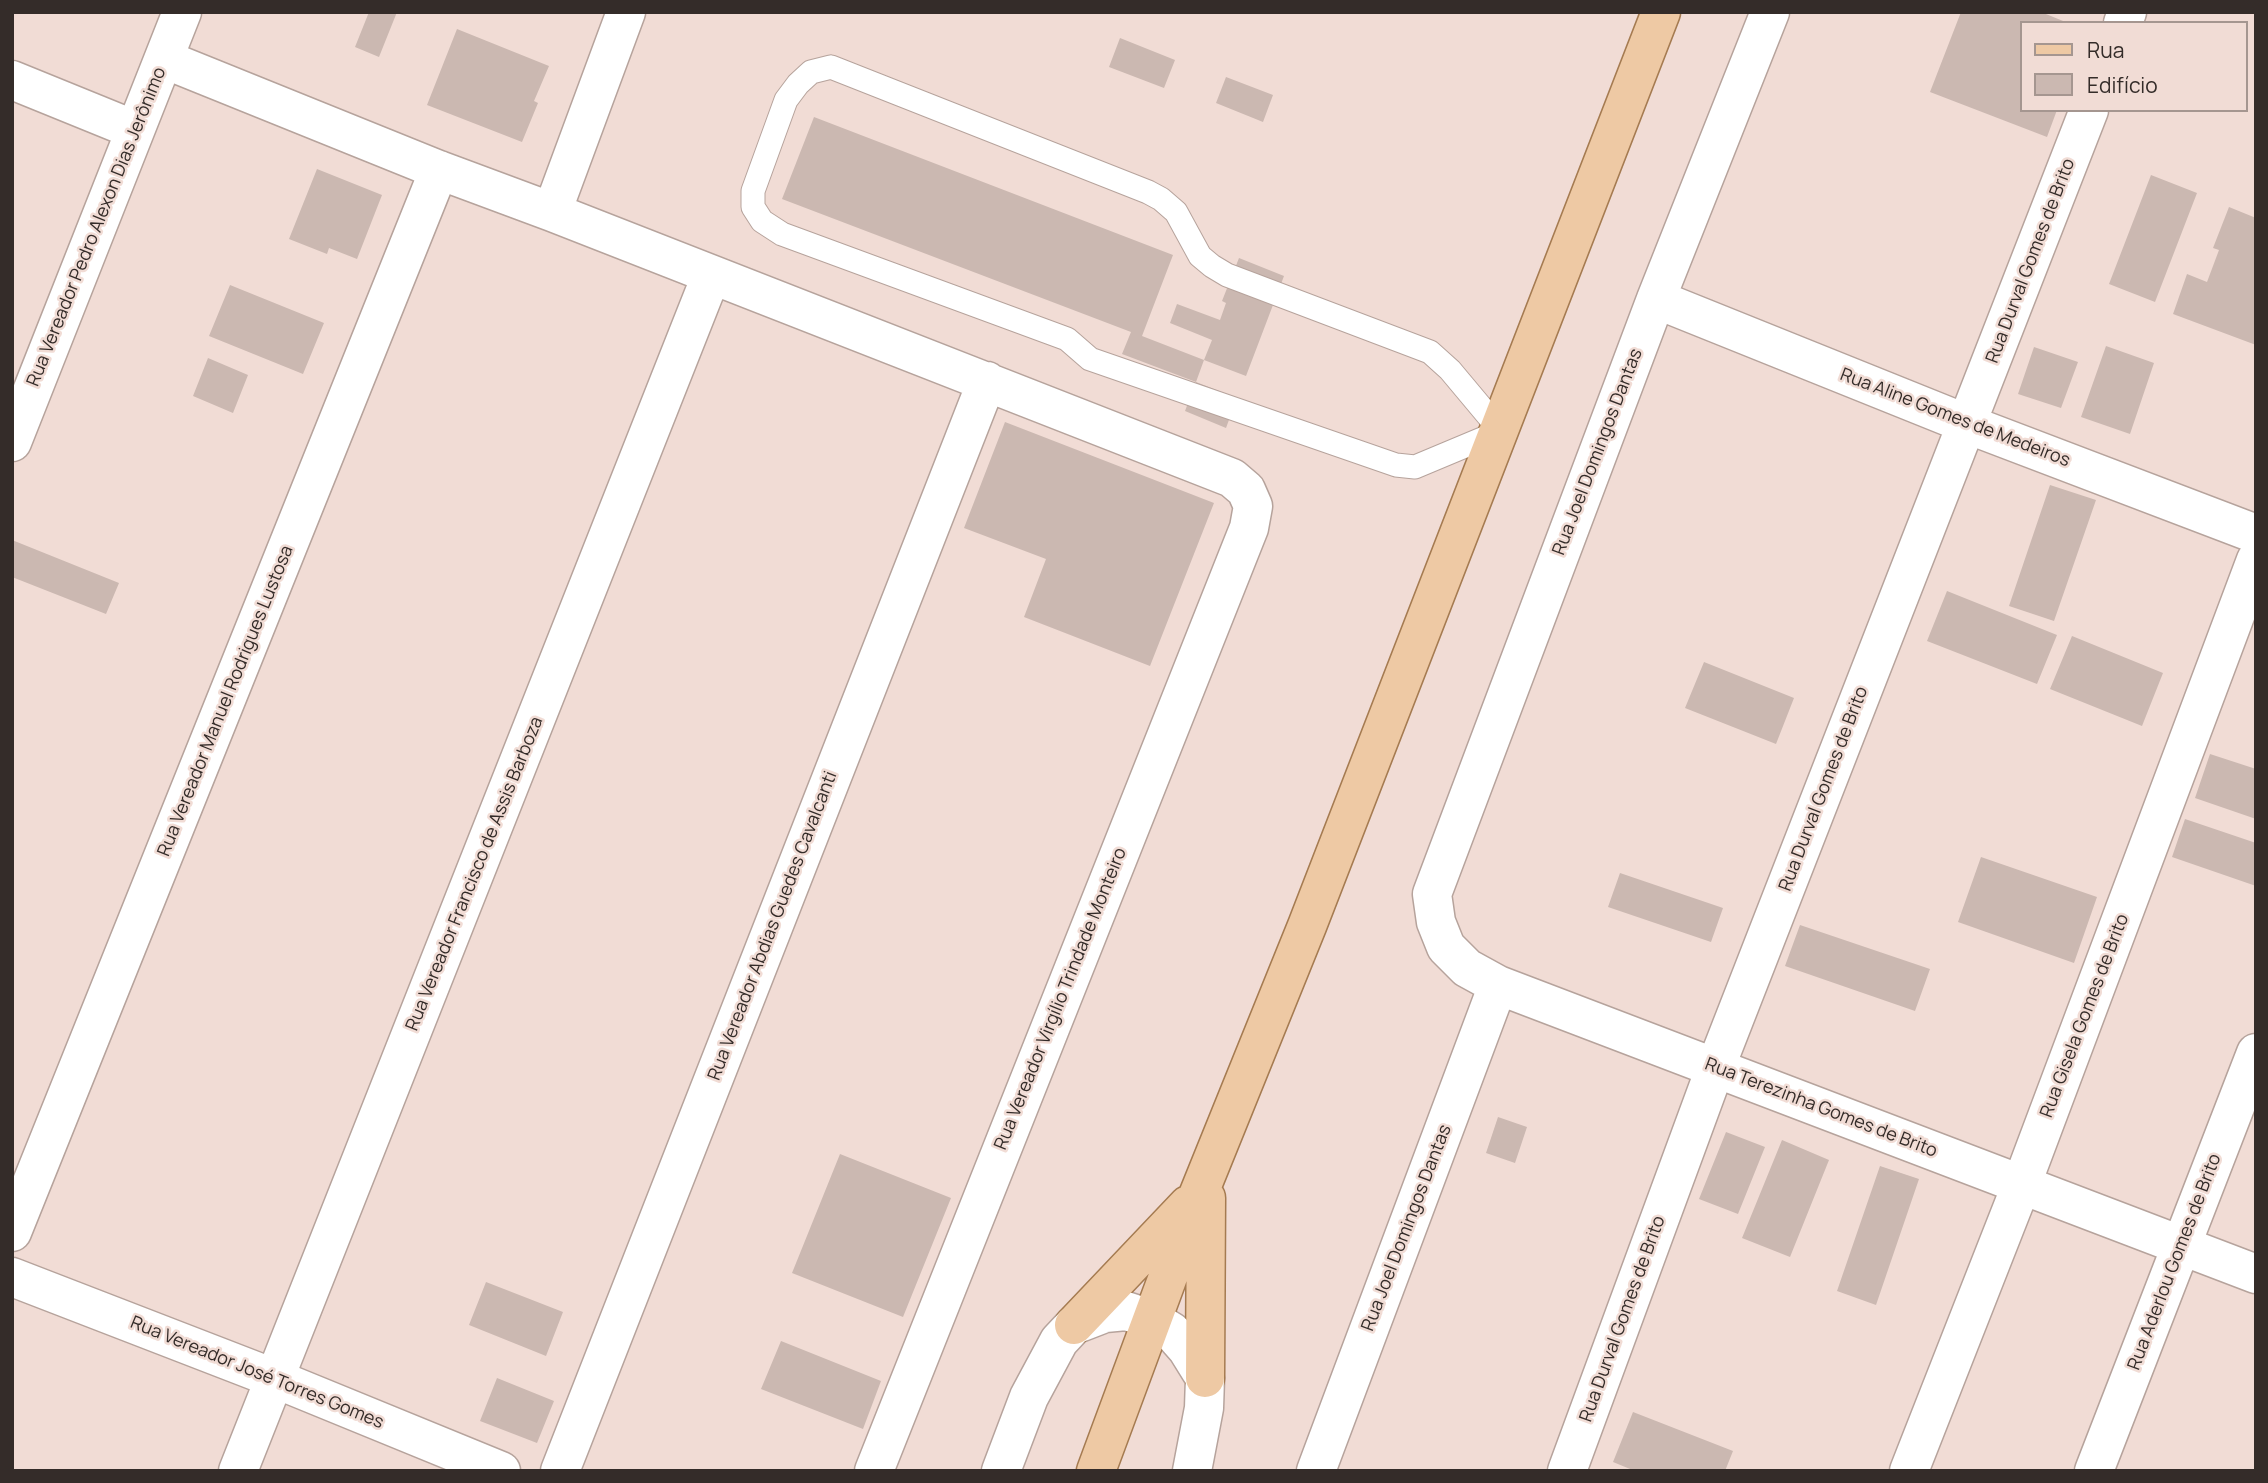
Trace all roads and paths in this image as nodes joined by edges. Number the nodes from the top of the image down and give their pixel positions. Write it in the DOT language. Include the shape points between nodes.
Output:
graph roads {
  1 [pos="182,12"];
  2 [pos="626,12"];
  3 [pos="1661,12"];
  4 [pos="1770,12"];
  5 [pos="164,59"];
  6 [pos="12,80"];
  7 [pos="2088,112"];
  8 [pos="135,130"];
  9 [pos="439,170"];
  10 [pos="552,212"];
  11 [pos="711,276"];
  12 [pos="1656,299"];
  13 [pos="987,382"];
  14 [pos="1967,424"];
  15 [pos="1501,431"];
  16 [pos="12,442"];
  17 [pos="2256,534"];
  18 [pos="2256,559"];
  19 [pos="1432,894"];
  20 [pos="1498,985"];
  21 [pos="2256,1053"];
  22 [pos="1716,1066"];
  23 [pos="1202,1186"];
  24 [pos="2021,1186"];
  25 [pos="12,1232"];
  26 [pos="2181,1247"];
  27 [pos="2256,1274"];
  28 [pos="12,1277"];
  29 [pos="1151,1319"];
  30 [pos="1074,1325"];
  31 [pos="1205,1378"];
  32 [pos="275,1379"];
  33 [pos="238,1471"];
  34 [pos="501,1471"];
  35 [pos="560,1471"];
  36 [pos="874,1471"];
  37 [pos="1001,1471"];
  38 [pos="1096,1471"];
  39 [pos="1192,1471"];
  40 [pos="1316,1471"];
  41 [pos="1567,1471"];
  42 [pos="1909,1471"];
  43 [pos="2094,1471"];
  1 -- 5 [label="street, Rua Vereador Pedro Alexon Dias Jerônimo"];
  2 -- 10 [label="street"];
  3 -- 15 [label="main road"];
  4 -- 12 [label="street, Rua Joel Domingos Dantas"];
  5 -- 8 [label="street, Rua Vereador Pedro Alexon Dias Jerônimo"];
  5 -- 9 [label="street"];
  6 -- 8 [label="street"];
  7 -- 14 [label="street, Rua Durval Gomes de Brito"];
  8 -- 16 [label="street, Rua Vereador Pedro Alexon Dias Jerônimo"];
  9 -- 10 [label="street"];
  9 -- 25 [label="street, Rua Vereador Manuel Rodrigues Lustosa"];
  10 -- 11 [label="street"];
  11 -- 13 [label="street"];
  11 -- 32 [label="street, Rua Vereador Francisco de Assis Barboza"];
  12 -- 14 [label="street, Rua Aline Gomes de Medeiros"];
  12 -- 19 [label="street, Rua Joel Domingos Dantas"];
  13 -- 35 [label="street, Rua Vereador Abdias Guedes Cavalcanti"];
  13 -- 36 [label="street, Rua Vereador Virgílio Trindade Monteiro" via="1232,478 1246,490 1253,506 1249,527"];
  14 -- 17 [label="street, Rua Aline Gomes de Medeiros"];
  14 -- 22 [label="street, Rua Durval Gomes de Brito"];
  15 -- 15 [label="lane" via="1430,352 1227,275 1200,256 1176,212 1148,192 831,67 811,72 786,100 753,191 753,206 762,221 782,234 1067,339 1090,359 1396,465 1415,467"];
  15 -- 23 [label="main road"];
  18 -- 24 [label="street, Rua Gisela Gomes de Brito"];
  19 -- 20 [label="street, Rua Terezinha Gomes de Brito" via="1446,947 1467,968"];
  20 -- 22 [label="street, Rua Terezinha Gomes de Brito"];
  20 -- 40 [label="street, Rua Joel Domingos Dantas"];
  21 -- 26 [label="street, Rua Aderlou Gomes de Brito"];
  22 -- 24 [label="street, Rua Terezinha Gomes de Brito"];
  22 -- 41 [label="street, Rua Durval Gomes de Brito"];
  23 -- 29 [label="main road"];
  23 -- 30 [label="main road"];
  23 -- 31 [label="main road"];
  24 -- 26 [label="street, Rua Terezinha Gomes de Brito"];
  24 -- 42 [label="street, Rua Gisela Gomes de Brito"];
  26 -- 27 [label="street, Rua Terezinha Gomes de Brito"];
  26 -- 43 [label="street, Rua Aderlou Gomes de Brito"];
  28 -- 32 [label="street, Rua Vereador José Torres Gomes"];
  29 -- 30 [label="street" via="1126,1311 1105,1313"];
  29 -- 31 [label="street" via="1172,1332"];
  29 -- 38 [label="main road"];
  30 -- 37 [label="street" via="1043,1368"];
  31 -- 39 [label="street"];
  32 -- 33 [label="street, Rua Vereador Francisco de Assis Barboza"];
  32 -- 34 [label="street, Rua Vereador José Torres Gomes"];
}
